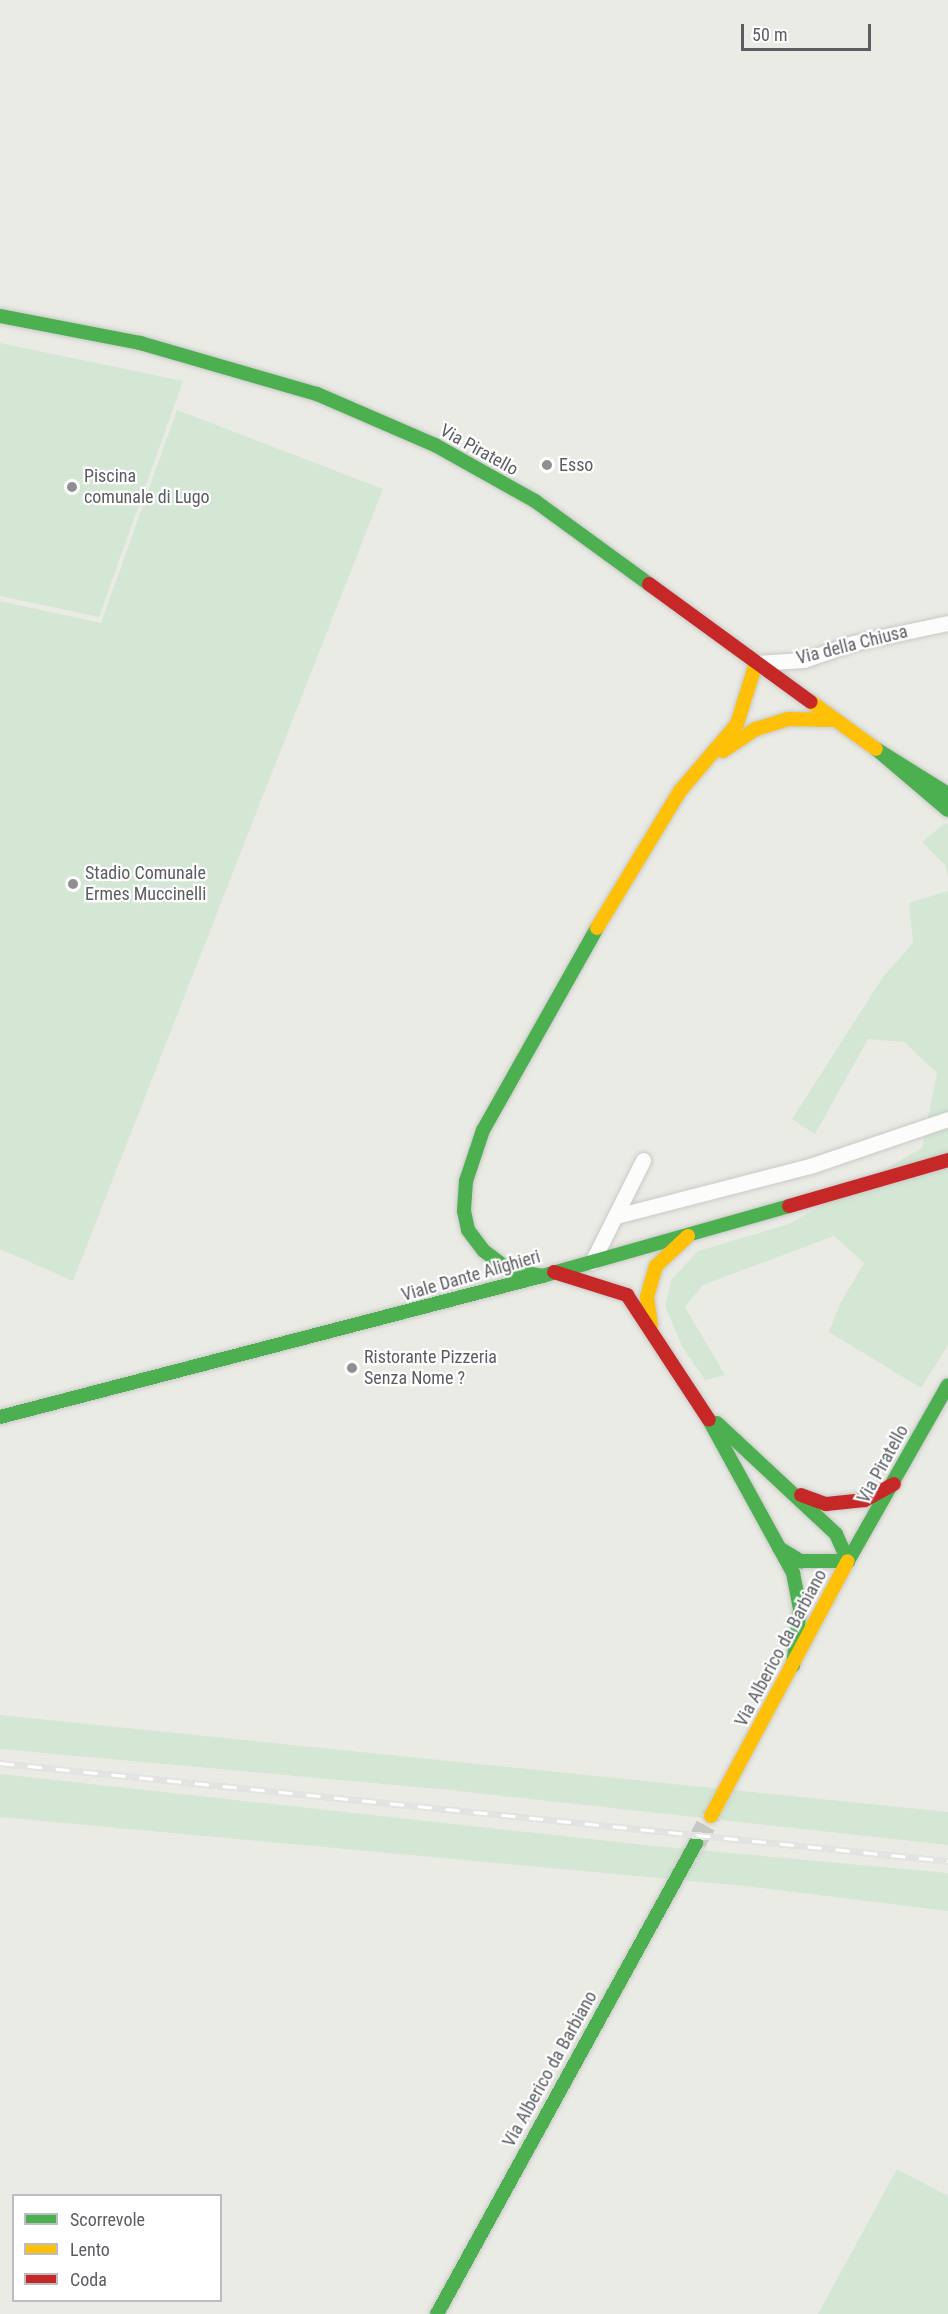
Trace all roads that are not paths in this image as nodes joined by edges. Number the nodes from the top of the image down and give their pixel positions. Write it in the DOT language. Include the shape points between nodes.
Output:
graph roads {
  1 [pos="0,316"];
  2 [pos="948,623"];
  3 [pos="756,663"];
  4 [pos="836,720"];
  5 [pos="876,749"];
  6 [pos="707,762"];
  7 [pos="948,794"];
  8 [pos="948,810"];
  9 [pos="948,1119"];
  10 [pos="643,1161"];
  11 [pos="942,1161"];
  12 [pos="616,1216"];
  13 [pos="691,1234"];
  14 [pos="592,1262"];
  15 [pos="547,1274"];
  16 [pos="652,1330"];
  17 [pos="948,1384"];
  18 [pos="705,1412"];
  19 [pos="0,1417"];
  20 [pos="895,1483"];
  21 [pos="799,1494"];
  22 [pos="779,1548"];
  23 [pos="848,1561"];
  24 [pos="793,1666"];
  25 [pos="711,1816"];
  26 [pos="696,1843"];
  27 [pos="437,2314"];
  1 -- 3 [label="main road, Via Piratello" via="140,343 317,394 435,445 535,501"];
  2 -- 3 [label="street, Via della Chiusa" via="853,644 804,660"];
  3 -- 4 [label="main road, Via Piratello"];
  3 -- 6 [label="main road" via="737,724"];
  4 -- 5 [label="main road, Via Piratello"];
  4 -- 6 [label="main road" via="788,719 756,729"];
  5 -- 7 [label="main road, Via Piratello"];
  5 -- 8 [label="main road, Via Piratello"];
  6 -- 15 [label="main road" via="680,791 534,1034 483,1130 466,1181 466,1221 484,1251 509,1270"];
  9 -- 12 [label="street" via="813,1166"];
  10 -- 12 [label="street"];
  11 -- 13 [label="main road, Viale Dante Alighieri"];
  12 -- 14 [label="street"];
  13 -- 14 [label="main road, Viale Dante Alighieri"];
  13 -- 16 [label="main road" via="656,1266 647,1298"];
  14 -- 15 [label="main road, Viale Dante Alighieri"];
  15 -- 16 [label="main road" via="627,1294"];
  15 -- 19 [label="main road, Viale Dante Alighieri"];
  16 -- 18 [label="main road"];
  17 -- 20 [label="main road, Via Piratello"];
  18 -- 21 [label="main road"];
  18 -- 22 [label="main road"];
  20 -- 21 [label="main road" via="865,1500 826,1504"];
  20 -- 23 [label="main road, Via Piratello"];
  21 -- 23 [label="main road" via="836,1534"];
  22 -- 23 [label="main road" via="801,1561"];
  22 -- 24 [label="main road" via="793,1573 800,1609"];
  23 -- 24 [label="main road, Via Alberico da Barbiano"];
  24 -- 25 [label="main road, Via Alberico da Barbiano"];
  26 -- 27 [label="main road, Via Alberico da Barbiano"];
}
